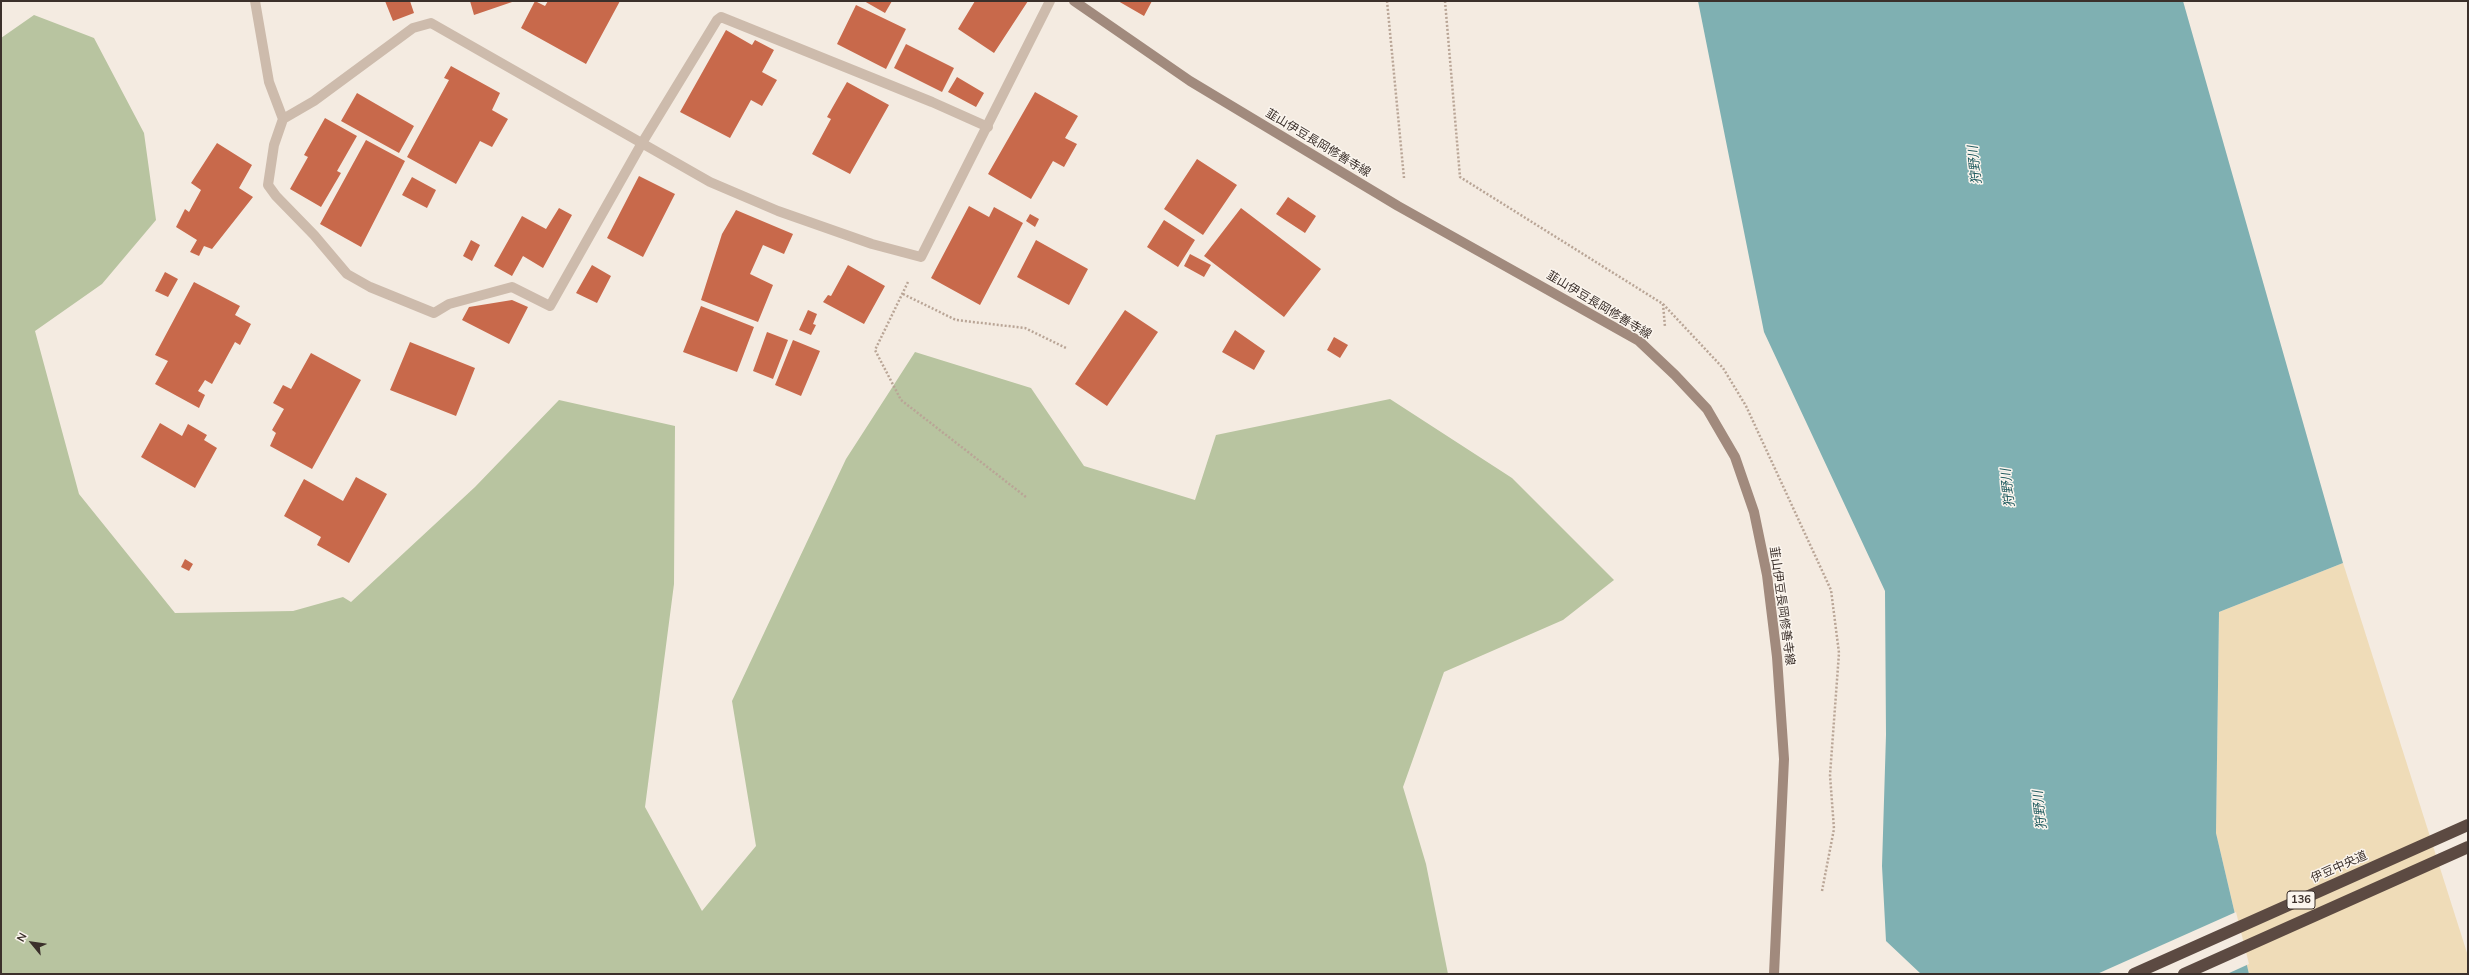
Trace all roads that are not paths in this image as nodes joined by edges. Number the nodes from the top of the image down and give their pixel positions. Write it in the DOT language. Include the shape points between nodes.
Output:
graph roads {
  1 [pos="255,1"];
  2 [pos="1050,1"];
  3 [pos="1074,1"];
  4 [pos="283,119"];
  5 [pos="988,127"];
  6 [pos="642,143"];
  7 [pos="2468,825"];
  8 [pos="2468,847"];
  9 [pos="1774,974"];
  10 [pos="2134,974"];
  11 [pos="2184,974"];
  1 -- 4 [label="street" via="269,82"];
  2 -- 5 [label="street"];
  3 -- 9 [label="main road, 韮山伊豆長岡修善寺線" via="1190,81 1398,206 1639,341 1707,409 1735,457 1754,512 1764,561 1777,657 1784,759"];
  4 -- 6 [label="street" via="314,101 413,28 431,23"];
  4 -- 6 [label="street" via="274,145 268,185 276,196 347,274 370,287 434,313 449,304 512,287 550,306"];
  5 -- 6 [label="street" via="721,17"];
  5 -- 6 [label="street" via="921,257 872,244 778,211 710,182"];
  7 -- 10 [label="highway, 伊豆中央道 / 136"];
  8 -- 11 [label="highway, 136"];
}
